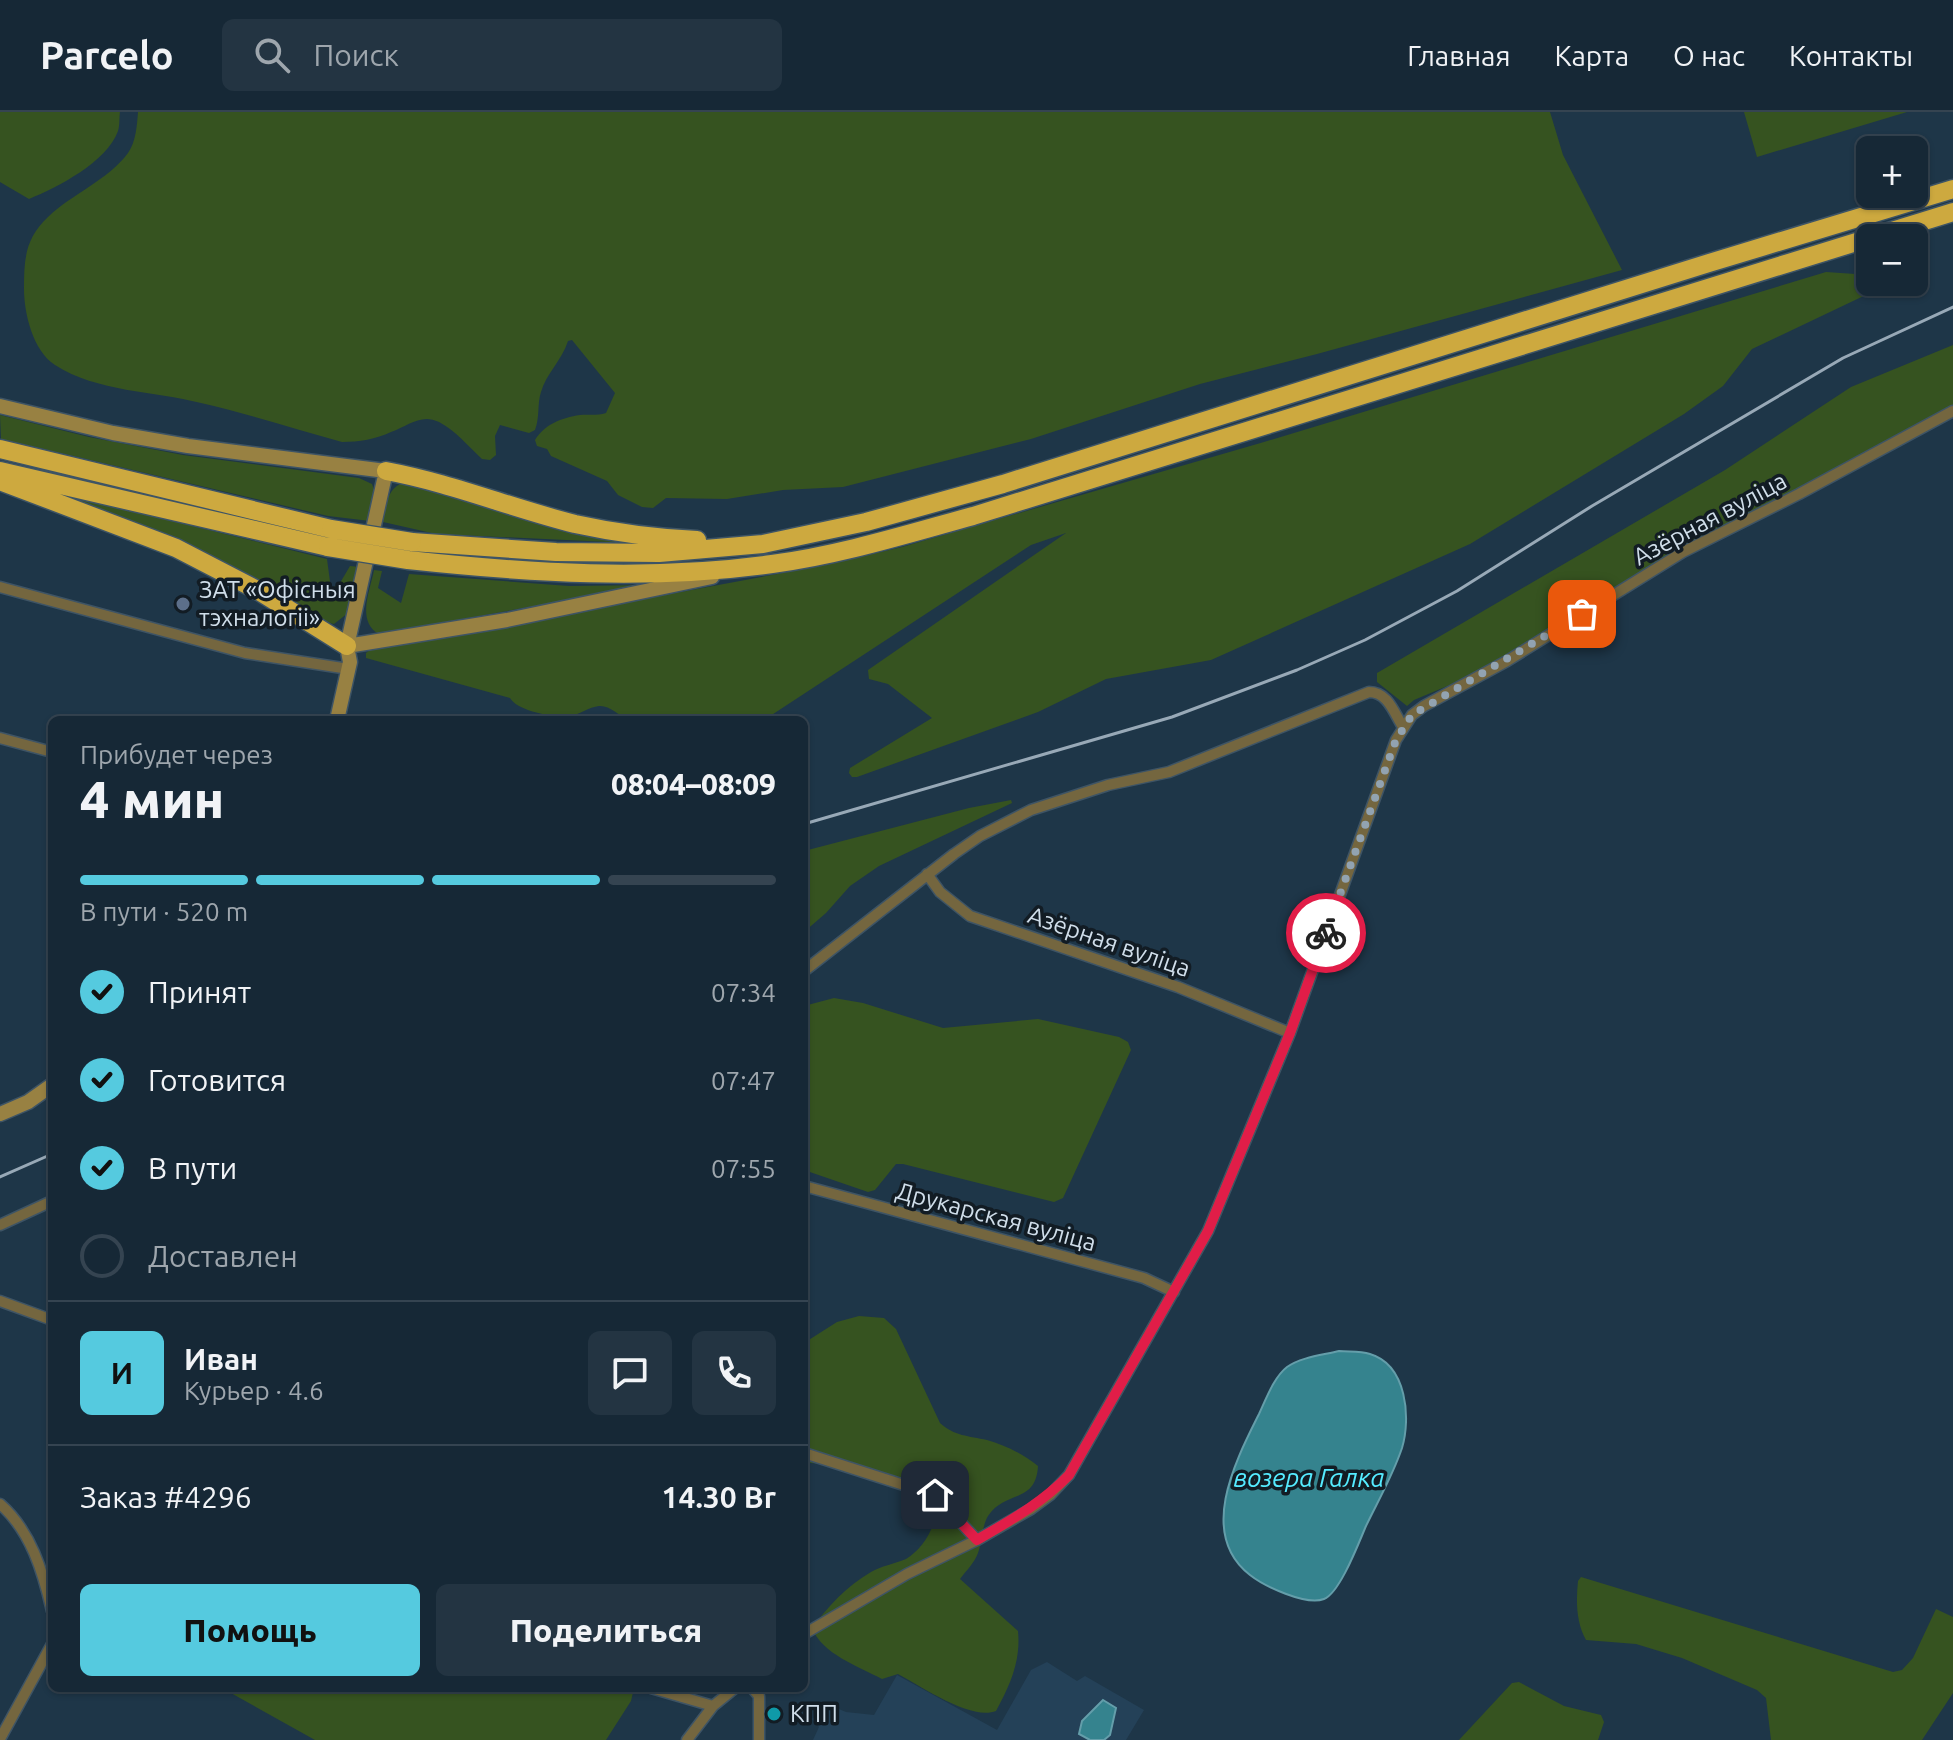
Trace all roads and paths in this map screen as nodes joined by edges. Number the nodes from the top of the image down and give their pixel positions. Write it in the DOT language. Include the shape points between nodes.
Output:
graph roads {
  1 [pos="1953,189"];
  2 [pos="1953,212"];
  3 [pos="0,406"];
  4 [pos="1953,411"];
  5 [pos="0,449"];
  6 [pos="0,471"];
  7 [pos="386,471"];
  8 [pos="0,481"];
  9 [pos="820,532"];
  10 [pos="330,538"];
  11 [pos="410,551"];
  12 [pos="775,564"];
  13 [pos="0,587"];
  14 [pos="347,646"];
  15 [pos="349,669"];
  16 [pos="338,716"];
  17 [pos="1403,727"];
  18 [pos="0,738"];
  19 [pos="48,751"];
  20 [pos="927,874"];
  21 [pos="808,968"];
  22 [pos="1290,1033"];
  23 [pos="48,1088"];
  24 [pos="0,1114"];
  25 [pos="808,1187"];
  26 [pos="48,1203"];
  27 [pos="0,1225"];
  28 [pos="1174,1292"];
  29 [pos="0,1301"];
  30 [pos="48,1319"];
  31 [pos="808,1454"];
  32 [pos="0,1504"];
  33 [pos="977,1540"];
  34 [pos="48,1597"];
  35 [pos="808,1632"];
  36 [pos="48,1651"];
  37 [pos="665,1692"];
  38 [pos="730,1692"];
  39 [pos="756,1692"];
  40 [pos="713,1706"];
  41 [pos="0,1739"];
  42 [pos="687,1740"];
  43 [pos="759,1740"];
  1 -- 9 [label="highway" via="1003,484"];
  2 -- 12 [label="highway" via="973,516"];
  3 -- 7 [label="street" via="188,446"];
  4 -- 17 [label="street, Азёрная вуліца" via="1683,552 1424,706"];
  5 -- 10 [label="highway"];
  6 -- 10 [label="highway"];
  7 -- 9 [label="highway" via="574,523 656,538"];
  7 -- 14 [label="street"];
  8 -- 14 [label="highway" via="176,548"];
  9 -- 11 [label="highway" via="733,548 659,553"];
  10 -- 11 [label="highway, bridge"];
  11 -- 12 [label="highway" via="581,574"];
  12 -- 14 [label="street" via="507,620"];
  13 -- 15 [label="street" via="245,653"];
  14 -- 15 [label="street"];
  15 -- 16 [label="street"];
  17 -- 20 [label="street" via="1384,696 1369,692 1169,772 1031,810 980,836"];
  17 -- 22 [label="street, Азёрная вуліца"];
  18 -- 19 [label="street"];
  20 -- 21 [label="street"];
  20 -- 22 [label="street, Азёрная вуліца" via="970,916 1178,987"];
  22 -- 28 [label="street, Азёрная вуліца" via="1208,1231"];
  23 -- 24 [label="street"];
  25 -- 28 [label="street, Друкарская вуліца" via="1144,1278"];
  26 -- 27 [label="street"];
  28 -- 33 [label="street, Азёрная вуліца" via="1069,1475 1031,1509"];
  29 -- 30 [label="street"];
  31 -- 33 [label="street" via="935,1495"];
  32 -- 34 [label="street" via="35,1553"];
  33 -- 35 [label="street, Азёрная вуліца"];
  36 -- 41 [label="street"];
  37 -- 40 [label="street"];
  38 -- 40 [label="street"];
  39 -- 43 [label="street"];
  40 -- 42 [label="street"];
}
